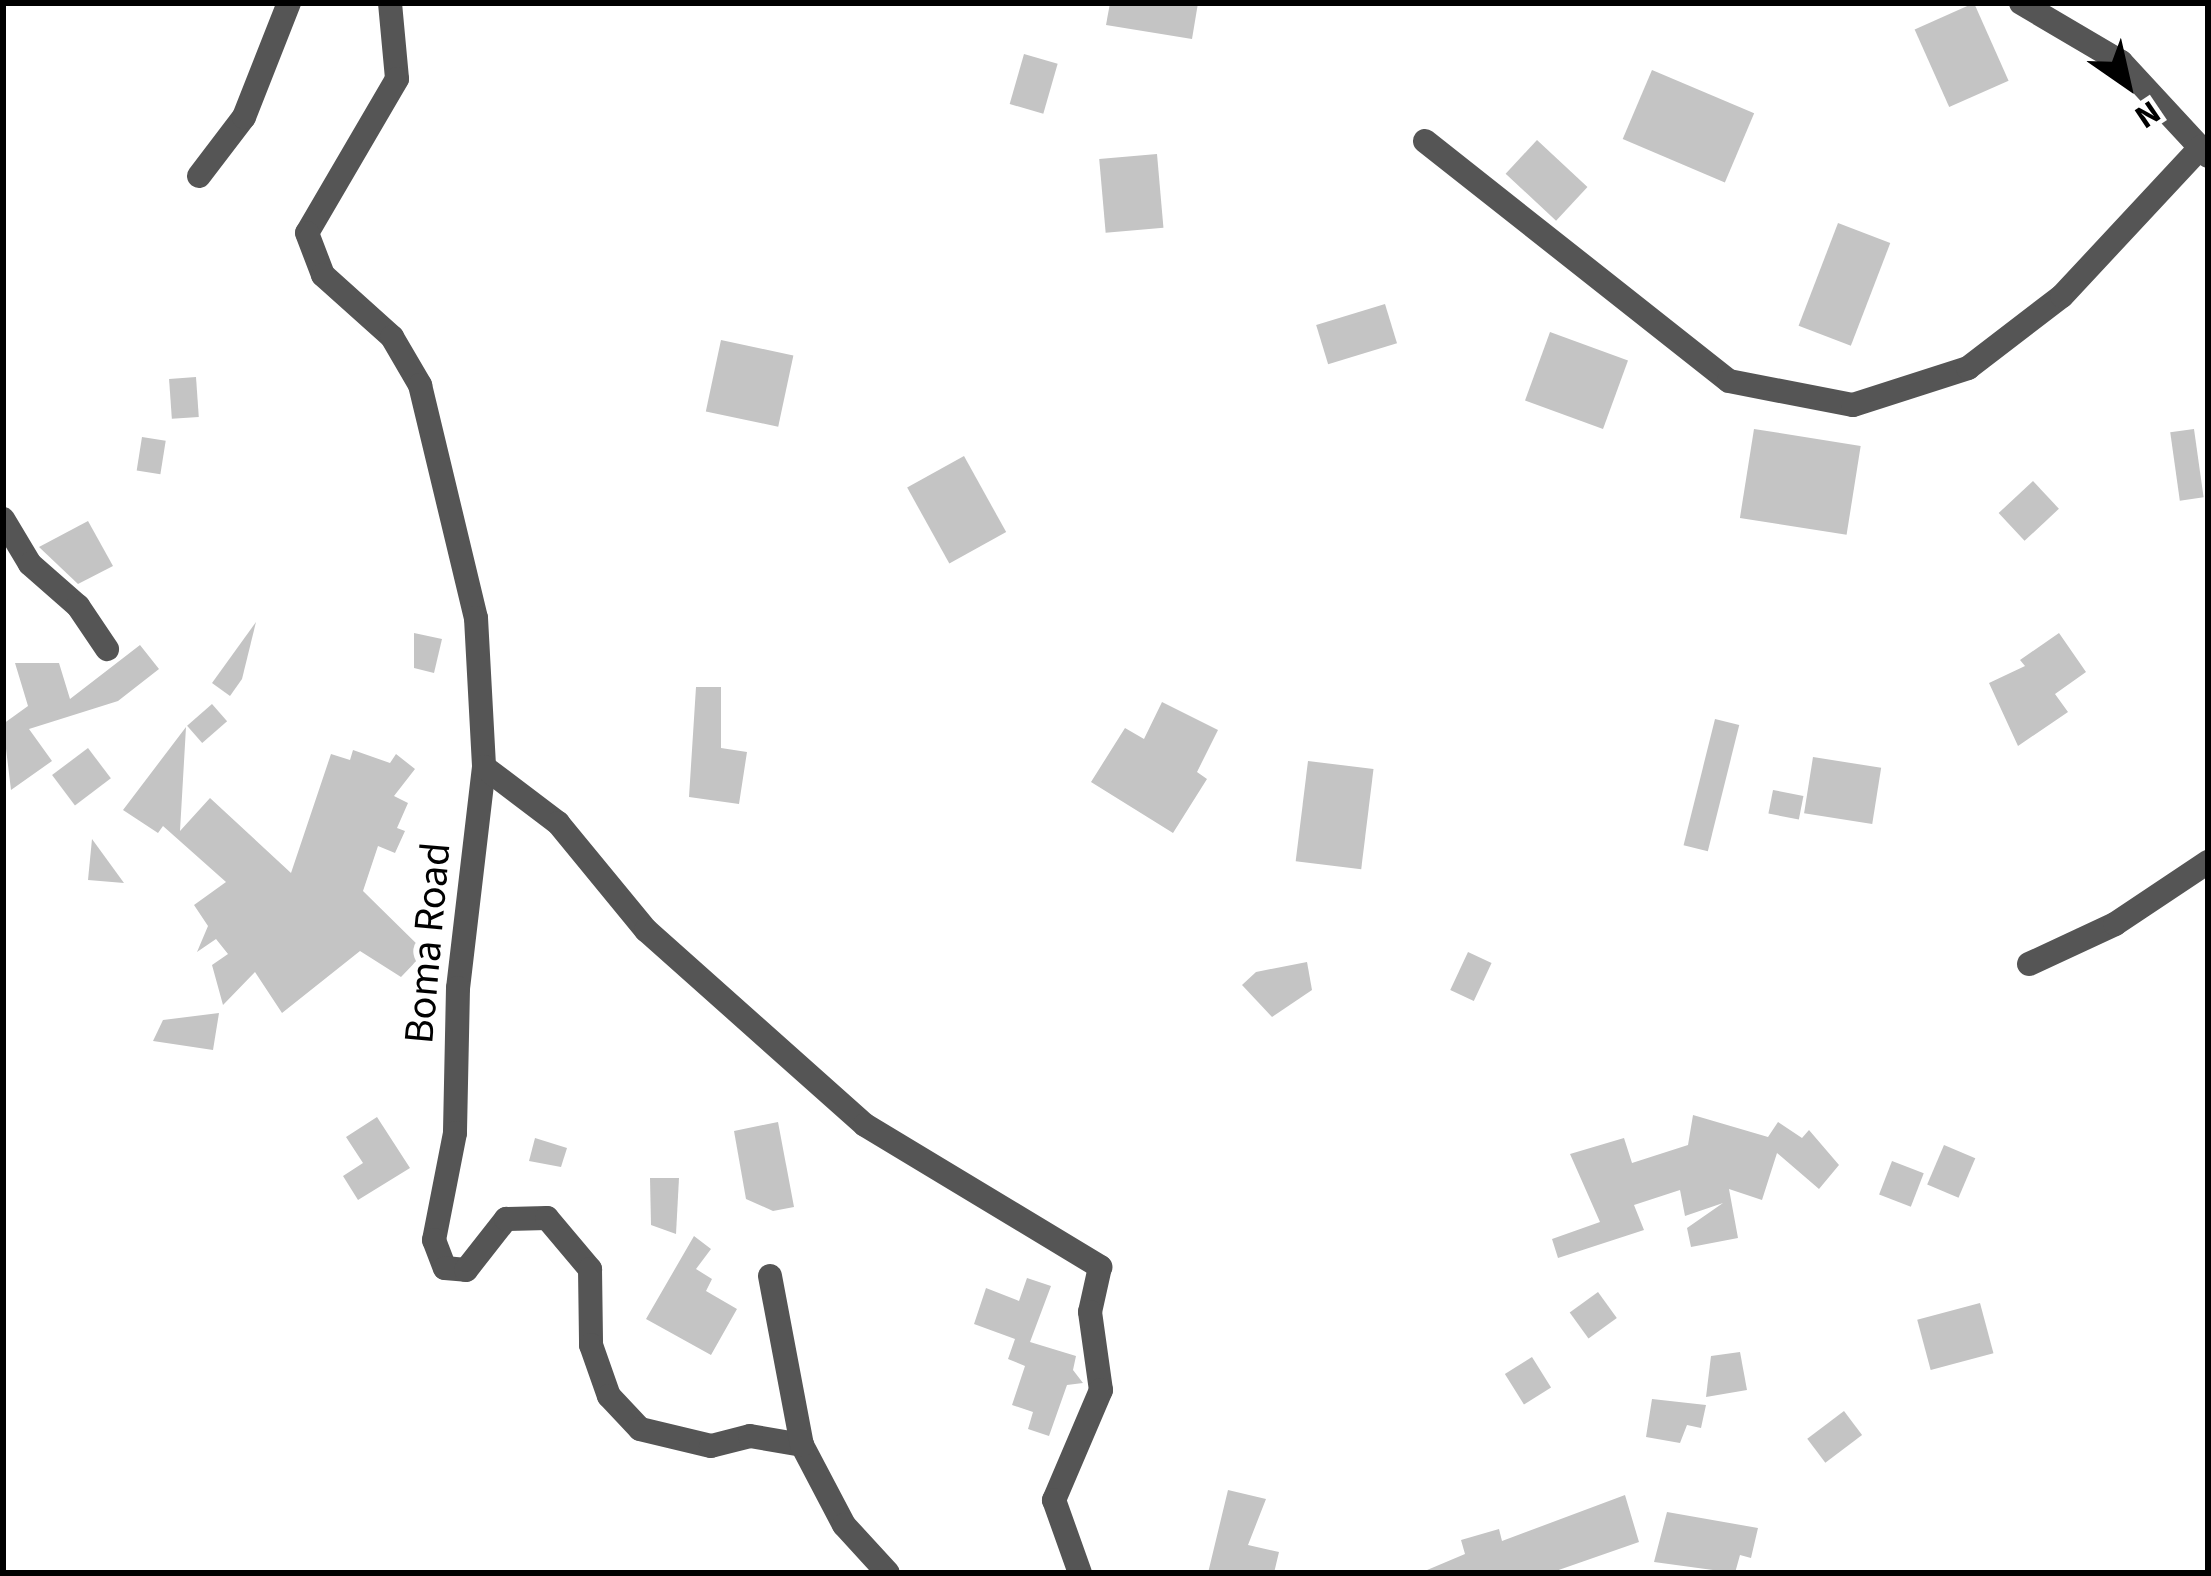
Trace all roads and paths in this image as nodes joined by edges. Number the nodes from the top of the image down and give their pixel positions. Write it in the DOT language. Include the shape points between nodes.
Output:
graph roads {
  1 [pos="289,3"];
  2 [pos="390,3"];
  3 [pos="2021,3"];
  4 [pos="1425,141"];
  5 [pos="2205,152"];
  6 [pos="199,176"];
  7 [pos="3,519"];
  8 [pos="107,650"];
  9 [pos="484,767"];
  10 [pos="2208,862"];
  11 [pos="2029,964"];
  12 [pos="770,1276"];
  13 [pos="802,1445"];
  14 [pos="888,1573"];
  15 [pos="1080,1573"];
  1 -- 6 [label="street" via="244,117"];
  2 -- 9 [label="street, Boma Road" via="397,79 307,233 323,275 392,337 420,385 476,618"];
  3 -- 5 [label="street" via="2121,62"];
  4 -- 5 [label="street" via="1730,381 1853,405 1968,368 2062,296"];
  7 -- 8 [label="street" via="30,564 78,607"];
  9 -- 13 [label="street, Boma Road" via="458,988 455,1132 434,1240 445,1268 466,1270 506,1219 547,1218 590,1269 591,1345 610,1396 640,1429 710,1446 750,1436"];
  9 -- 15 [label="street" via="557,824 646,930 848,1112 1100,1267 1090,1312 1101,1390 1054,1500"];
  10 -- 11 [label="street" via="2116,924"];
  12 -- 13 [label="street"];
  13 -- 14 [label="street" via="844,1525"];
}
